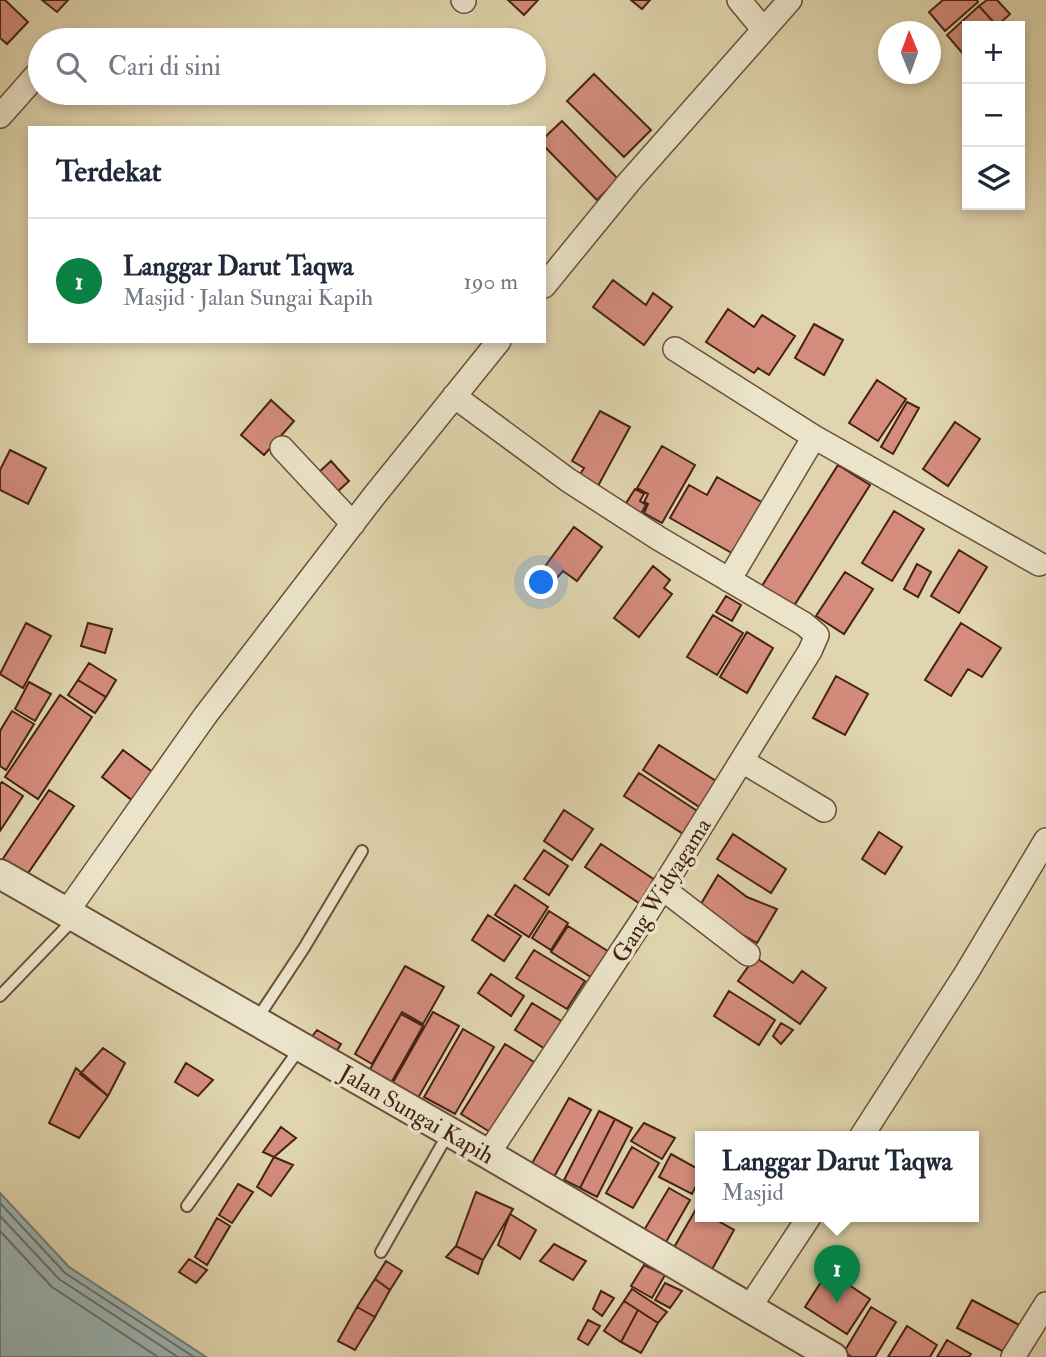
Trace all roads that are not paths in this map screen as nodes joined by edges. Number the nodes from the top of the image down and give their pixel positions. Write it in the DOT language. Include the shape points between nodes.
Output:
graph roads {
  1 [pos="739,0"];
  2 [pos="790,0"];
  3 [pos="763,29"];
  4 [pos="28,84"];
  5 [pos="0,116"];
  6 [pos="546,284"];
  7 [pos="497,343"];
  8 [pos="676,349"];
  9 [pos="454,396"];
  10 [pos="814,437"];
  11 [pos="282,448"];
  12 [pos="354,524"];
  13 [pos="1039,564"];
  14 [pos="729,580"];
  15 [pos="742,761"];
  16 [pos="824,810"];
  17 [pos="1046,840"];
  18 [pos="362,851"];
  19 [pos="0,874"];
  20 [pos="662,888"];
  21 [pos="71,916"];
  22 [pos="748,954"];
  23 [pos="0,996"];
  24 [pos="255,1021"];
  25 [pos="301,1047"];
  26 [pos="865,1131"];
  27 [pos="449,1132"];
  28 [pos="488,1154"];
  29 [pos="187,1206"];
  30 [pos="806,1222"];
  31 [pos="381,1252"];
  32 [pos="1046,1304"];
  33 [pos="749,1308"];
  34 [pos="833,1357"];
  35 [pos="1013,1357"];
  1 -- 3 [label="street"];
  2 -- 3 [label="street"];
  3 -- 6 [label="street"];
  4 -- 5 [label="street"];
  7 -- 9 [label="street"];
  8 -- 10 [label="street"];
  9 -- 12 [label="street"];
  9 -- 14 [label="street" via="568,480"];
  10 -- 13 [label="street"];
  10 -- 14 [label="street"];
  11 -- 12 [label="street"];
  12 -- 21 [label="street" via="205,716"];
  14 -- 15 [label="street, Gang Widyagama" via="817,635"];
  15 -- 16 [label="street"];
  15 -- 20 [label="street, Gang Widyagama"];
  17 -- 26 [label="street"];
  18 -- 24 [label="lane"];
  19 -- 21 [label="street, Jalan Sungai Kapih"];
  20 -- 22 [label="street"];
  20 -- 28 [label="street, Gang Widyagama"];
  21 -- 23 [label="lane"];
  21 -- 24 [label="street, Jalan Sungai Kapih"];
  24 -- 25 [label="street, Jalan Sungai Kapih"];
  25 -- 27 [label="street, Jalan Sungai Kapih"];
  25 -- 29 [label="lane"];
  27 -- 28 [label="street, Jalan Sungai Kapih"];
  27 -- 31 [label="lane"];
  28 -- 33 [label="street, Jalan Sungai Kapih"];
  30 -- 33 [label="street"];
  32 -- 35 [label="street"];
  33 -- 34 [label="street, Jalan Sungai Kapih"];
}
